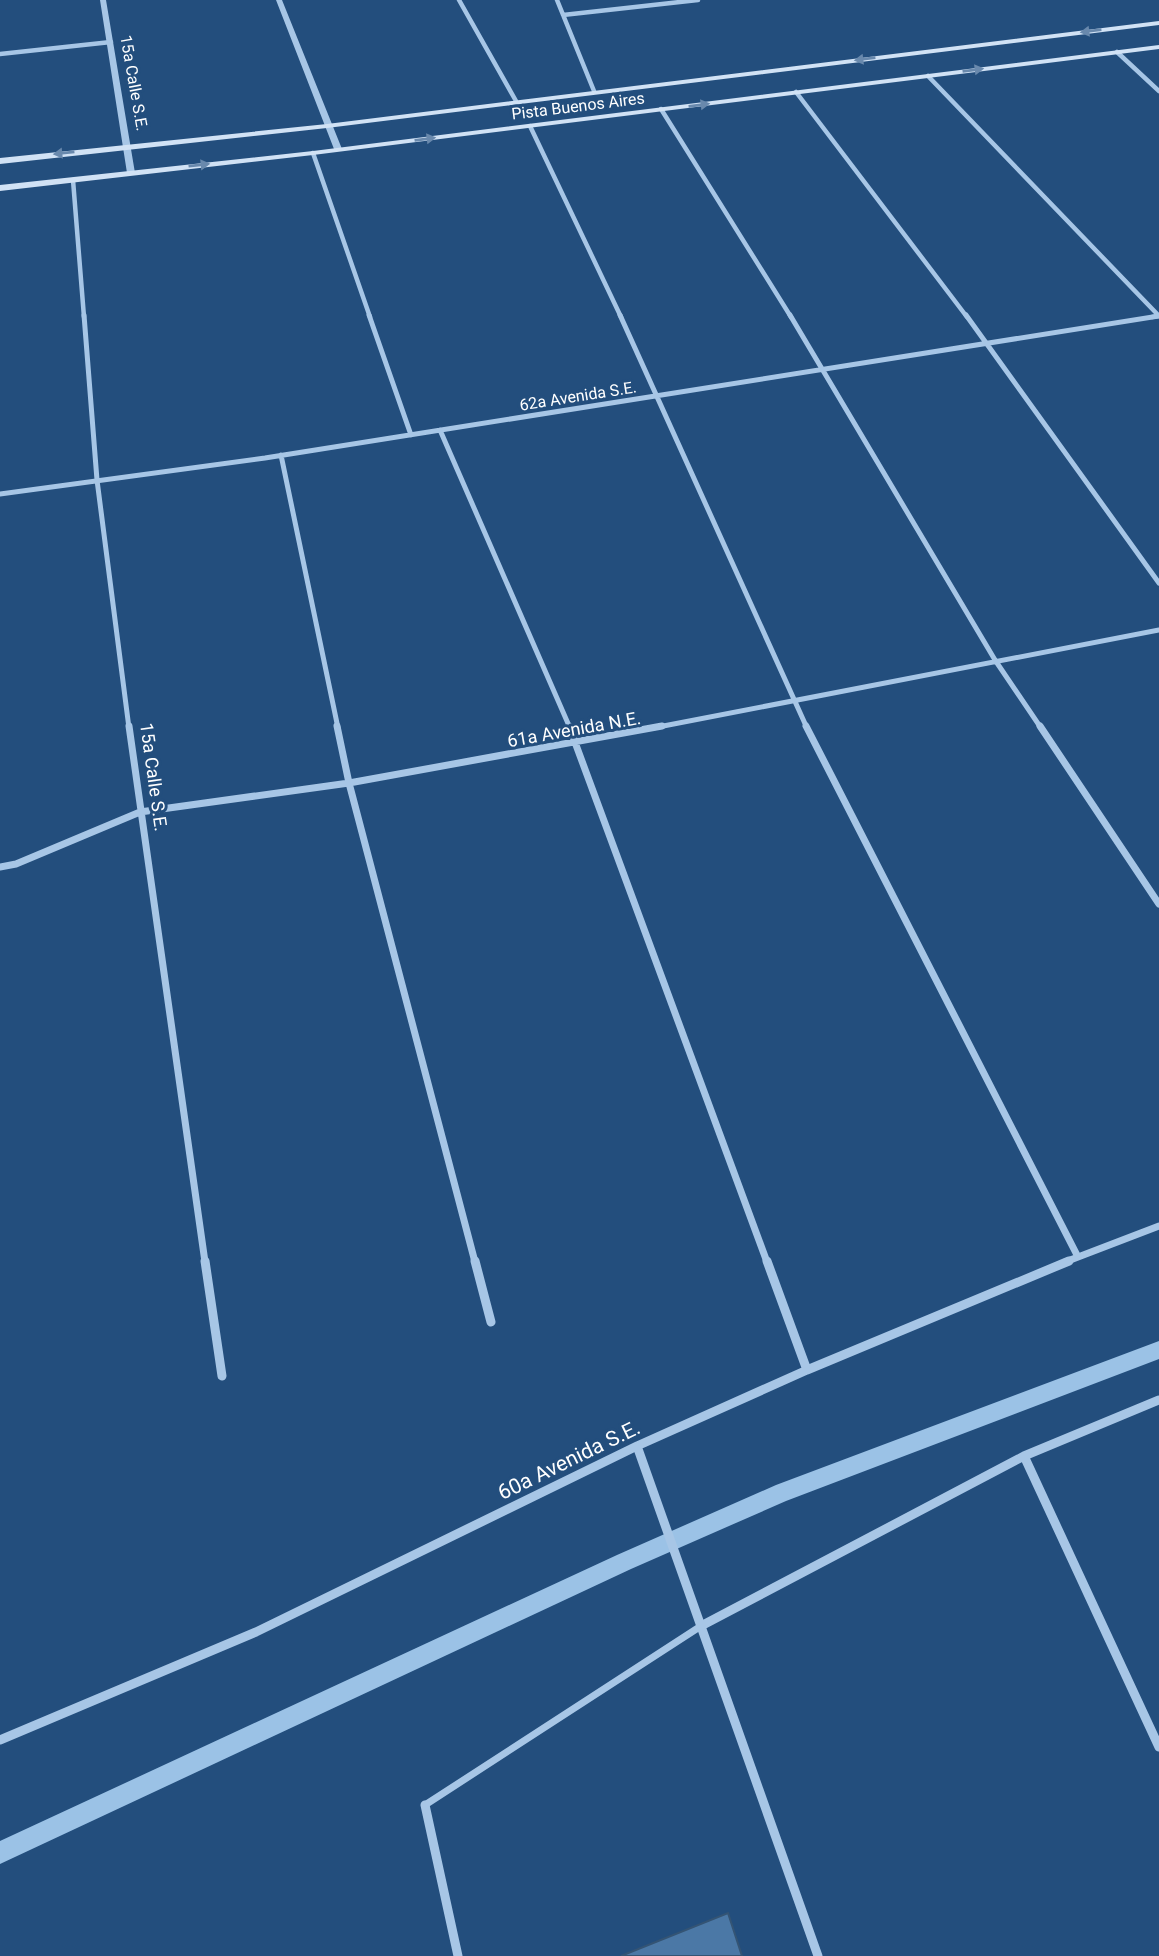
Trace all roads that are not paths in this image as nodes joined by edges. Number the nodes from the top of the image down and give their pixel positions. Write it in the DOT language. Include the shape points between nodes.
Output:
graph roads {
  1 [pos="103,0"];
  2 [pos="279,0"];
  3 [pos="459,0"];
  4 [pos="557,0"];
  5 [pos="698,0"];
  6 [pos="563,15"];
  7 [pos="1159,23"];
  8 [pos="111,42"];
  9 [pos="1159,47"];
  10 [pos="1116,52"];
  11 [pos="0,54"];
  12 [pos="928,76"];
  13 [pos="594,91"];
  14 [pos="1159,91"];
  15 [pos="796,93"];
  16 [pos="516,101"];
  17 [pos="660,109"];
  18 [pos="327,126"];
  19 [pos="530,126"];
  20 [pos="128,146"];
  21 [pos="338,149"];
  22 [pos="313,153"];
  23 [pos="0,161"];
  24 [pos="131,173"];
  25 [pos="74,180"];
  26 [pos="0,188"];
  27 [pos="1159,316"];
  28 [pos="988,343"];
  29 [pos="823,369"];
  30 [pos="658,395"];
  31 [pos="440,430"];
  32 [pos="411,435"];
  33 [pos="281,455"];
  34 [pos="97,480"];
  35 [pos="0,494"];
  36 [pos="1159,583"];
  37 [pos="1159,631"];
  38 [pos="995,660"];
  39 [pos="794,703"];
  40 [pos="576,743"];
  41 [pos="349,783"];
  42 [pos="141,812"];
  43 [pos="0,867"];
  44 [pos="1159,904"];
  45 [pos="1159,1226"];
  46 [pos="1078,1257"];
  47 [pos="491,1322"];
  48 [pos="807,1370"];
  49 [pos="222,1376"];
  50 [pos="1159,1400"];
  51 [pos="637,1446"];
  52 [pos="1024,1456"];
  53 [pos="701,1626"];
  54 [pos="0,1740"];
  55 [pos="1159,1747"];
  56 [pos="425,1805"];
  57 [pos="458,1956"];
  58 [pos="818,1956"];
  1 -- 8 [label="street, 15a Calle S.E."];
  2 -- 18 [label="street"];
  3 -- 16 [label="street"];
  4 -- 6 [label="street"];
  5 -- 6 [label="street"];
  6 -- 13 [label="street"];
  7 -- 13 [label="main road, Pista Buenos Aires, one-way"];
  8 -- 11 [label="street"];
  8 -- 20 [label="street, 15a Calle S.E."];
  9 -- 10 [label="main road, Pista Buenos Aires"];
  12 -- 10 [label="main road, Pista Buenos Aires, one-way"];
  10 -- 14 [label="street"];
  12 -- 15 [label="main road, Pista Buenos Aires"];
  12 -- 27 [label="street"];
  13 -- 16 [label="main road, Pista Buenos Aires"];
  17 -- 15 [label="main road, Pista Buenos Aires, one-way"];
  15 -- 28 [label="street"];
  16 -- 18 [label="main road, Pista Buenos Aires"];
  17 -- 19 [label="main road, Pista Buenos Aires"];
  17 -- 29 [label="street"];
  18 -- 20 [label="main road, Pista Buenos Aires"];
  18 -- 21 [label="street"];
  21 -- 19 [label="main road, Pista Buenos Aires, one-way"];
  19 -- 30 [label="street"];
  20 -- 23 [label="main road, Pista Buenos Aires, one-way"];
  20 -- 24 [label="street, 15a Calle S.E."];
  21 -- 22 [label="main road, Pista Buenos Aires"];
  24 -- 22 [label="main road, Pista Buenos Aires, one-way"];
  22 -- 32 [label="street"];
  24 -- 25 [label="main road, Pista Buenos Aires"];
  25 -- 26 [label="main road, Pista Buenos Aires"];
  25 -- 34 [label="street, 15a Calle S.E."];
  27 -- 28 [label="street, 62a Avenida S.E."];
  28 -- 29 [label="street, 62a Avenida S.E."];
  28 -- 36 [label="street"];
  29 -- 30 [label="street, 62a Avenida S.E."];
  29 -- 38 [label="street"];
  30 -- 31 [label="street, 62a Avenida S.E."];
  30 -- 39 [label="street"];
  31 -- 32 [label="street, 62a Avenida S.E."];
  31 -- 40 [label="street"];
  32 -- 33 [label="street, 62a Avenida S.E."];
  33 -- 34 [label="street, 62a Avenida S.E."];
  33 -- 41 [label="street"];
  34 -- 35 [label="street, 62a Avenida S.E."];
  34 -- 42 [label="street, 15a Calle S.E."];
  37 -- 38 [label="street, 61a Avenida N.E."];
  38 -- 39 [label="street, 61a Avenida N.E."];
  38 -- 44 [label="street"];
  39 -- 40 [label="street, 61a Avenida N.E."];
  39 -- 46 [label="street"];
  40 -- 41 [label="street, 61a Avenida N.E."];
  40 -- 48 [label="street"];
  41 -- 42 [label="street, 61a Avenida N.E."];
  41 -- 47 [label="street"];
  42 -- 43 [label="street, 61a Avenida N.E."];
  42 -- 49 [label="street, 15a Calle S.E."];
  45 -- 46 [label="street, 60a Avenida S.E."];
  46 -- 48 [label="street, 60a Avenida S.E."];
  48 -- 51 [label="street, 60a Avenida S.E."];
  50 -- 52 [label="street"];
  51 -- 53 [label="street"];
  51 -- 54 [label="street, 60a Avenida S.E." via="256,1632"];
  52 -- 53 [label="street"];
  52 -- 55 [label="street"];
  53 -- 56 [label="lane"];
  53 -- 58 [label="street"];
  56 -- 57 [label="street"];
}
